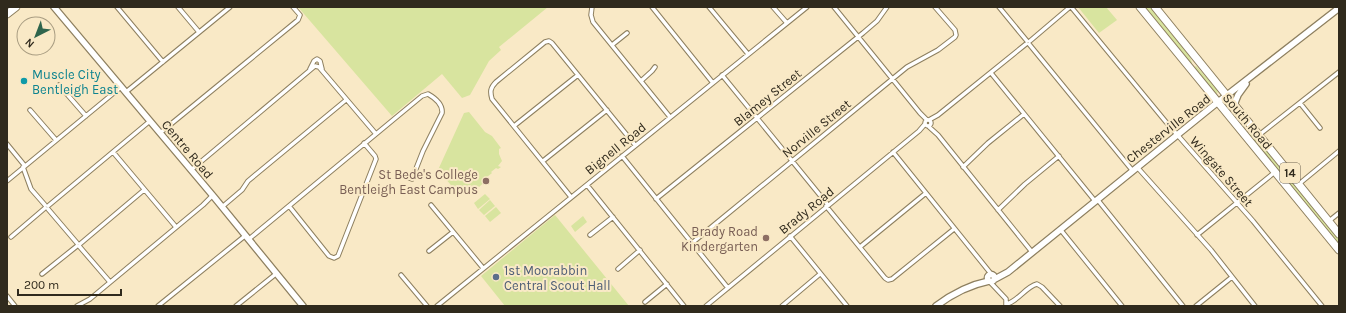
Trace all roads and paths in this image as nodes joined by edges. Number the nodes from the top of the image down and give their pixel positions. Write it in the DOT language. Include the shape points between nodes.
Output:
graph roads {
  1 [pos="16,7"];
  2 [pos="54,7"];
  3 [pos="117,7"];
  4 [pos="178,7"];
  5 [pos="230,7"];
  6 [pos="293,7"];
  7 [pos="592,7"];
  8 [pos="652,7"];
  9 [pos="709,7"];
  10 [pos="773,7"];
  11 [pos="807,7"];
  12 [pos="834,7"];
  13 [pos="887,7"];
  14 [pos="936,7"];
  15 [pos="999,7"];
  16 [pos="1072,7"];
  17 [pos="1140,7"];
  18 [pos="1155,7"];
  19 [pos="1338,11"];
  20 [pos="7,14"];
  21 [pos="787,23"];
  22 [pos="199,32"];
  23 [pos="627,33"];
  24 [pos="858,37"];
  25 [pos="1028,42"];
  26 [pos="612,45"];
  27 [pos="748,54"];
  28 [pos="1198,61"];
  29 [pos="163,62"];
  30 [pos="655,67"];
  31 [pos="1190,68"];
  32 [pos="310,70"];
  33 [pos="322,70"];
  34 [pos="1339,72"];
  35 [pos="991,73"];
  36 [pos="578,75"];
  37 [pos="722,75"];
  38 [pos="892,79"];
  39 [pos="1249,79"];
  40 [pos="641,81"];
  41 [pos="713,83"];
  42 [pos="59,85"];
  43 [pos="121,87"];
  44 [pos="126,92"];
  45 [pos="1227,96"];
  46 [pos="346,100"];
  47 [pos="1218,103"];
  48 [pos="1300,103"];
  49 [pos="1234,104"];
  50 [pos="30,110"];
  51 [pos="607,110"];
  52 [pos="1024,114"];
  53 [pos="86,116"];
  54 [pos="670,117"];
  55 [pos="757,118"];
  56 [pos="150,121"];
  57 [pos="928,123"];
  58 [pos="1251,125"];
  59 [pos="514,126"];
  60 [pos="1320,128"];
  61 [pos="1242,132"];
  62 [pos="160,133"];
  63 [pos="376,134"];
  64 [pos="1177,135"];
  65 [pos="1259,135"];
  66 [pos="56,140"];
  67 [pos="364,143"];
  68 [pos="7,144"];
  69 [pos="635,145"];
  70 [pos="1339,151"];
  71 [pos="113,152"];
  72 [pos="892,152"];
  73 [pos="622,156"];
  74 [pos="1059,156"];
  75 [pos="543,161"];
  76 [pos="792,161"];
  77 [pos="24,167"];
  78 [pos="963,167"];
  79 [pos="1134,168"];
  80 [pos="191,170"];
  81 [pos="1275,172"];
  82 [pos="407,178"];
  83 [pos="412,179"];
  84 [pos="7,181"];
  85 [pos="417,181"];
  86 [pos="1299,184"];
  87 [pos="586,185"];
  88 [pos="144,190"];
  89 [pos="926,193"];
  90 [pos="214,196"];
  91 [pos="571,197"];
  92 [pos="656,199"];
  93 [pos="1096,200"];
  94 [pos="1237,203"];
  95 [pos="431,205"];
  96 [pos="289,206"];
  97 [pos="827,206"];
  98 [pos="46,207"];
  99 [pos="222,207"];
  100 [pos="998,210"];
  101 [pos="1339,213"];
  102 [pos="613,217"];
  103 [pos="1330,221"];
  104 [pos="176,228"];
  105 [pos="954,229"];
  106 [pos="1060,229"];
  107 [pos="453,232"];
  108 [pos="1339,234"];
  109 [pos="590,235"];
  110 [pos="1197,235"];
  111 [pos="790,236"];
  112 [pos="11,237"];
  113 [pos="247,237"];
  114 [pos="692,243"];
  115 [pos="78,245"];
  116 [pos="860,247"];
  117 [pos="640,250"];
  118 [pos="1339,250"];
  119 [pos="429,251"];
  120 [pos="1032,252"];
  121 [pos="483,268"];
  122 [pos="618,269"];
  123 [pos="277,273"];
  124 [pos="42,274"];
  125 [pos="820,274"];
  126 [pos="401,275"];
  127 [pos="1232,277"];
  128 [pos="992,279"];
  129 [pos="110,282"];
  130 [pos="667,284"];
  131 [pos="728,288"];
  132 [pos="7,296"];
  133 [pos="645,302"];
  134 [pos="1006,305"];
  135 [pos="15,306"];
  136 [pos="77,306"];
  137 [pos="158,306"];
  138 [pos="236,306"];
  139 [pos="303,306"];
  140 [pos="426,306"];
  141 [pos="437,306"];
  142 [pos="684,306"];
  143 [pos="706,306"];
  144 [pos="782,306"];
  145 [pos="846,306"];
  146 [pos="936,306"];
  147 [pos="1060,306"];
  148 [pos="1122,306"];
  149 [pos="1183,306"];
  150 [pos="1196,306"];
  151 [pos="1256,306"];
  152 [pos="1322,306"];
  1 -- 20 [label="highway"];
  2 -- 43 [label="main road, Centre Road"];
  3 -- 29 [label="street"];
  4 -- 22 [label="street"];
  5 -- 22 [label="street"];
  6 -- 62 [label="street" via="300,15 298,20"];
  7 -- 26 [label="street" via="593,22"];
  8 -- 41 [label="street"];
  9 -- 27 [label="street"];
  10 -- 21 [label="street"];
  11 -- 21 [label="street, Bignell Road"];
  12 -- 24 [label="street"];
  13 -- 24 [label="street, Blamey Street" via="877,21"];
  14 -- 38 [label="street, Norville Street" via="955,30 956,35 938,50"];
  15 -- 25 [label="street"];
  16 -- 25 [label="street, Brady Road"];
  16 -- 64 [label="street, Wingate Street"];
  17 -- 31 [label="highway, South Road / 14"];
  18 -- 28 [label="highway, South Road / 14"];
  19 -- 39 [label="main road, Chesterville Road"];
  21 -- 27 [label="street, Bignell Road"];
  22 -- 29 [label="street"];
  23 -- 26 [label="street"];
  24 -- 38 [label="street"];
  24 -- 55 [label="street, Blamey Street"];
  25 -- 35 [label="street, Brady Road"];
  25 -- 79 [label="street"];
  26 -- 40 [label="street"];
  27 -- 37 [label="street, Bignell Road"];
  28 -- 31 [label="highway"];
  28 -- 45 [label="highway, South Road / 14"];
  29 -- 44 [label="street"];
  30 -- 40 [label="street"];
  31 -- 47 [label="highway, South Road / 14"];
  32 -- 33 [label="street" via="315,66"];
  32 -- 33 [label="street" via="317,59"];
  32 -- 80 [label="street"];
  33 -- 46 [label="street"];
  34 -- 48 [label="street"];
  35 -- 52 [label="street"];
  35 -- 57 [label="street, Brady Road"];
  36 -- 51 [label="street"];
  36 -- 59 [label="street"];
  36 -- 59 [label="street" via="552,42 546,42 492,86 492,99"];
  37 -- 41 [label="street, Bignell Road"];
  37 -- 55 [label="street"];
  38 -- 57 [label="street"];
  38 -- 76 [label="street, Norville Street"];
  39 -- 45 [label="main road, Chesterville Road"];
  39 -- 49 [label="main road"];
  40 -- 54 [label="street"];
  41 -- 54 [label="street, Bignell Road"];
  42 -- 53 [label="street"];
  43 -- 44 [label="main road, Centre Road"];
  43 -- 53 [label="street"];
  44 -- 56 [label="main road, Centre Road"];
  45 -- 47 [label="main road, Chesterville Road"];
  45 -- 49 [label="highway, South Road / 14"];
  46 -- 63 [label="street"];
  46 -- 99 [label="street" via="248,181 242,190"];
  47 -- 61 [label="highway, South Road / 14"];
  47 -- 64 [label="main road, Chesterville Road"];
  48 -- 60 [label="street"];
  48 -- 65 [label="street"];
  49 -- 58 [label="highway, South Road / 14"];
  50 -- 66 [label="street"];
  51 -- 69 [label="street"];
  51 -- 75 [label="street"];
  52 -- 74 [label="street"];
  52 -- 78 [label="street"];
  53 -- 66 [label="street"];
  54 -- 69 [label="street, Bignell Road"];
  55 -- 76 [label="street"];
  55 -- 92 [label="street, Blamey Street"];
  56 -- 62 [label="main road, Centre Road"];
  56 -- 71 [label="street"];
  57 -- 72 [label="street, Brady Road"];
  57 -- 78 [label="street"];
  58 -- 61 [label="highway"];
  58 -- 65 [label="highway, South Road / 14"];
  59 -- 75 [label="street"];
  61 -- 81 [label="highway, South Road / 14"];
  62 -- 80 [label="main road, Centre Road"];
  63 -- 67 [label="street"];
  63 -- 83 [label="street" via="422,96 430,95 441,105 442,113"];
  64 -- 79 [label="main road, Chesterville Road"];
  64 -- 94 [label="street, Wingate Street"];
  65 -- 86 [label="highway, South Road / 14"];
  66 -- 77 [label="street"];
  67 -- 96 [label="street"];
  67 -- 96 [label="street" via="376,160 338,256 332,258 328,255"];
  68 -- 77 [label="street"];
  69 -- 73 [label="street, Bignell Road"];
  70 -- 86 [label="street"];
  71 -- 88 [label="street"];
  71 -- 98 [label="street"];
  72 -- 89 [label="street"];
  72 -- 97 [label="street, Brady Road"];
  73 -- 87 [label="street, Bignell Road"];
  73 -- 92 [label="street"];
  74 -- 93 [label="street"];
  74 -- 100 [label="street"];
  75 -- 91 [label="street"];
  76 -- 97 [label="street"];
  76 -- 114 [label="street, Norville Street"];
  77 -- 84 [label="street"];
  77 -- 98 [label="street" via="31,189"];
  78 -- 100 [label="street"];
  79 -- 93 [label="main road, Chesterville Road"];
  79 -- 110 [label="street"];
  80 -- 90 [label="main road, Centre Road"];
  81 -- 94 [label="street"];
  81 -- 118 [label="highway, South Road / 14"];
  82 -- 83 [label="street"];
  83 -- 85 [label="street"];
  86 -- 103 [label="highway, South Road / 14"];
  87 -- 91 [label="street, Bignell Road"];
  87 -- 102 [label="street"];
  88 -- 104 [label="street"];
  88 -- 115 [label="street"];
  89 -- 105 [label="street"];
  89 -- 116 [label="street"];
  90 -- 99 [label="main road, Centre Road"];
  90 -- 104 [label="street"];
  91 -- 121 [label="street, Bignell Road"];
  92 -- 114 [label="street"];
  93 -- 106 [label="main road, Chesterville Road"];
  93 -- 149 [label="street"];
  94 -- 110 [label="street"];
  94 -- 152 [label="street, Wingate Street"];
  95 -- 107 [label="street"];
  96 -- 113 [label="street"];
  97 -- 111 [label="street, Brady Road"];
  97 -- 116 [label="street"];
  98 -- 112 [label="street"];
  98 -- 115 [label="street"];
  99 -- 113 [label="main road, Centre Road"];
  100 -- 120 [label="street"];
  101 -- 103 [label="street"];
  102 -- 109 [label="street"];
  102 -- 117 [label="street"];
  103 -- 108 [label="highway, South Road / 14"];
  104 -- 129 [label="street"];
  105 -- 116 [label="street" via="890,280 885,278"];
  105 -- 128 [label="street" via="987,269"];
  106 -- 120 [label="main road, Chesterville Road"];
  106 -- 148 [label="street"];
  107 -- 119 [label="street"];
  107 -- 121 [label="street"];
  110 -- 127 [label="street"];
  111 -- 125 [label="street"];
  111 -- 131 [label="street, Brady Road"];
  113 -- 123 [label="main road, Centre Road"];
  113 -- 137 [label="street"];
  114 -- 131 [label="street"];
  115 -- 124 [label="street"];
  115 -- 129 [label="street"];
  117 -- 122 [label="street"];
  117 -- 130 [label="street"];
  120 -- 128 [label="main road, Chesterville Road" via="1012,268"];
  121 -- 141 [label="street, Bignell Road"];
  123 -- 138 [label="street"];
  123 -- 139 [label="main road, Centre Road"];
  125 -- 144 [label="street"];
  125 -- 145 [label="street"];
  126 -- 140 [label="street"];
  127 -- 150 [label="street"];
  127 -- 151 [label="street"];
  128 -- 134 [label="street" via="1006,299"];
  128 -- 146 [label="main road, Chesterville Road" via="954,293"];
  129 -- 136 [label="street"];
  130 -- 133 [label="street"];
  130 -- 142 [label="street"];
  131 -- 143 [label="street, Brady Road"];
  132 -- 135 [label="street"];
  134 -- 147 [label="street" via="1035,285 1042,286"];
}
